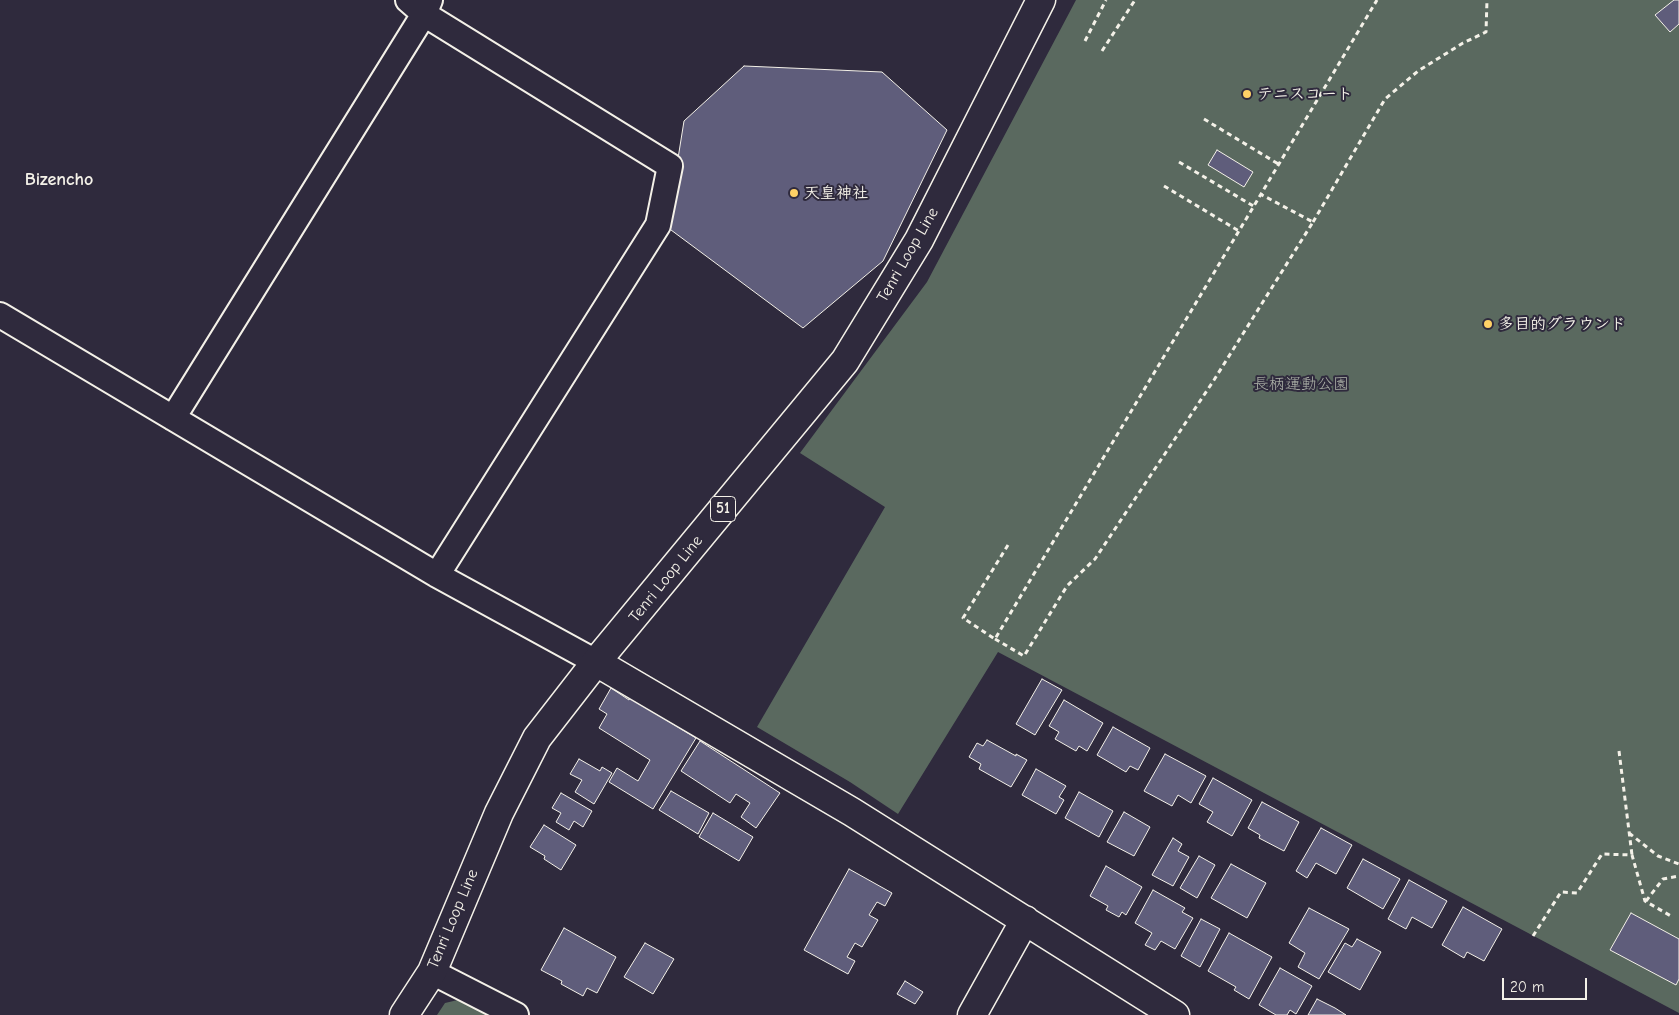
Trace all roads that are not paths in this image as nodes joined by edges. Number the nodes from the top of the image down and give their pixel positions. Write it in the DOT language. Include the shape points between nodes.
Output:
graph roads {
  1 [pos="1041,0"];
  2 [pos="421,5"];
  3 [pos="0,316"];
  4 [pos="173,418"];
  5 [pos="436,575"];
  6 [pos="596,662"];
  7 [pos="1025,920"];
  8 [pos="432,972"];
  9 [pos="404,1015"];
  10 [pos="516,1015"];
  11 [pos="972,1015"];
  12 [pos="1175,1015"];
  1 -- 6 [label="main road, Tenri Loop Line / 51" via="919,240 845,361"];
  2 -- 4 [label="street"];
  2 -- 5 [label="street" via="670,166 658,225"];
  3 -- 4 [label="street"];
  4 -- 5 [label="street"];
  5 -- 6 [label="street"];
  6 -- 7 [label="main road" via="852,812"];
  6 -- 8 [label="main road, Tenri Loop Line / 51" via="537,738 498,813"];
  7 -- 11 [label="main road"];
  7 -- 12 [label="main road"];
  8 -- 9 [label="main road, Tenri Loop Line / 51"];
  8 -- 10 [label="street"];
}
